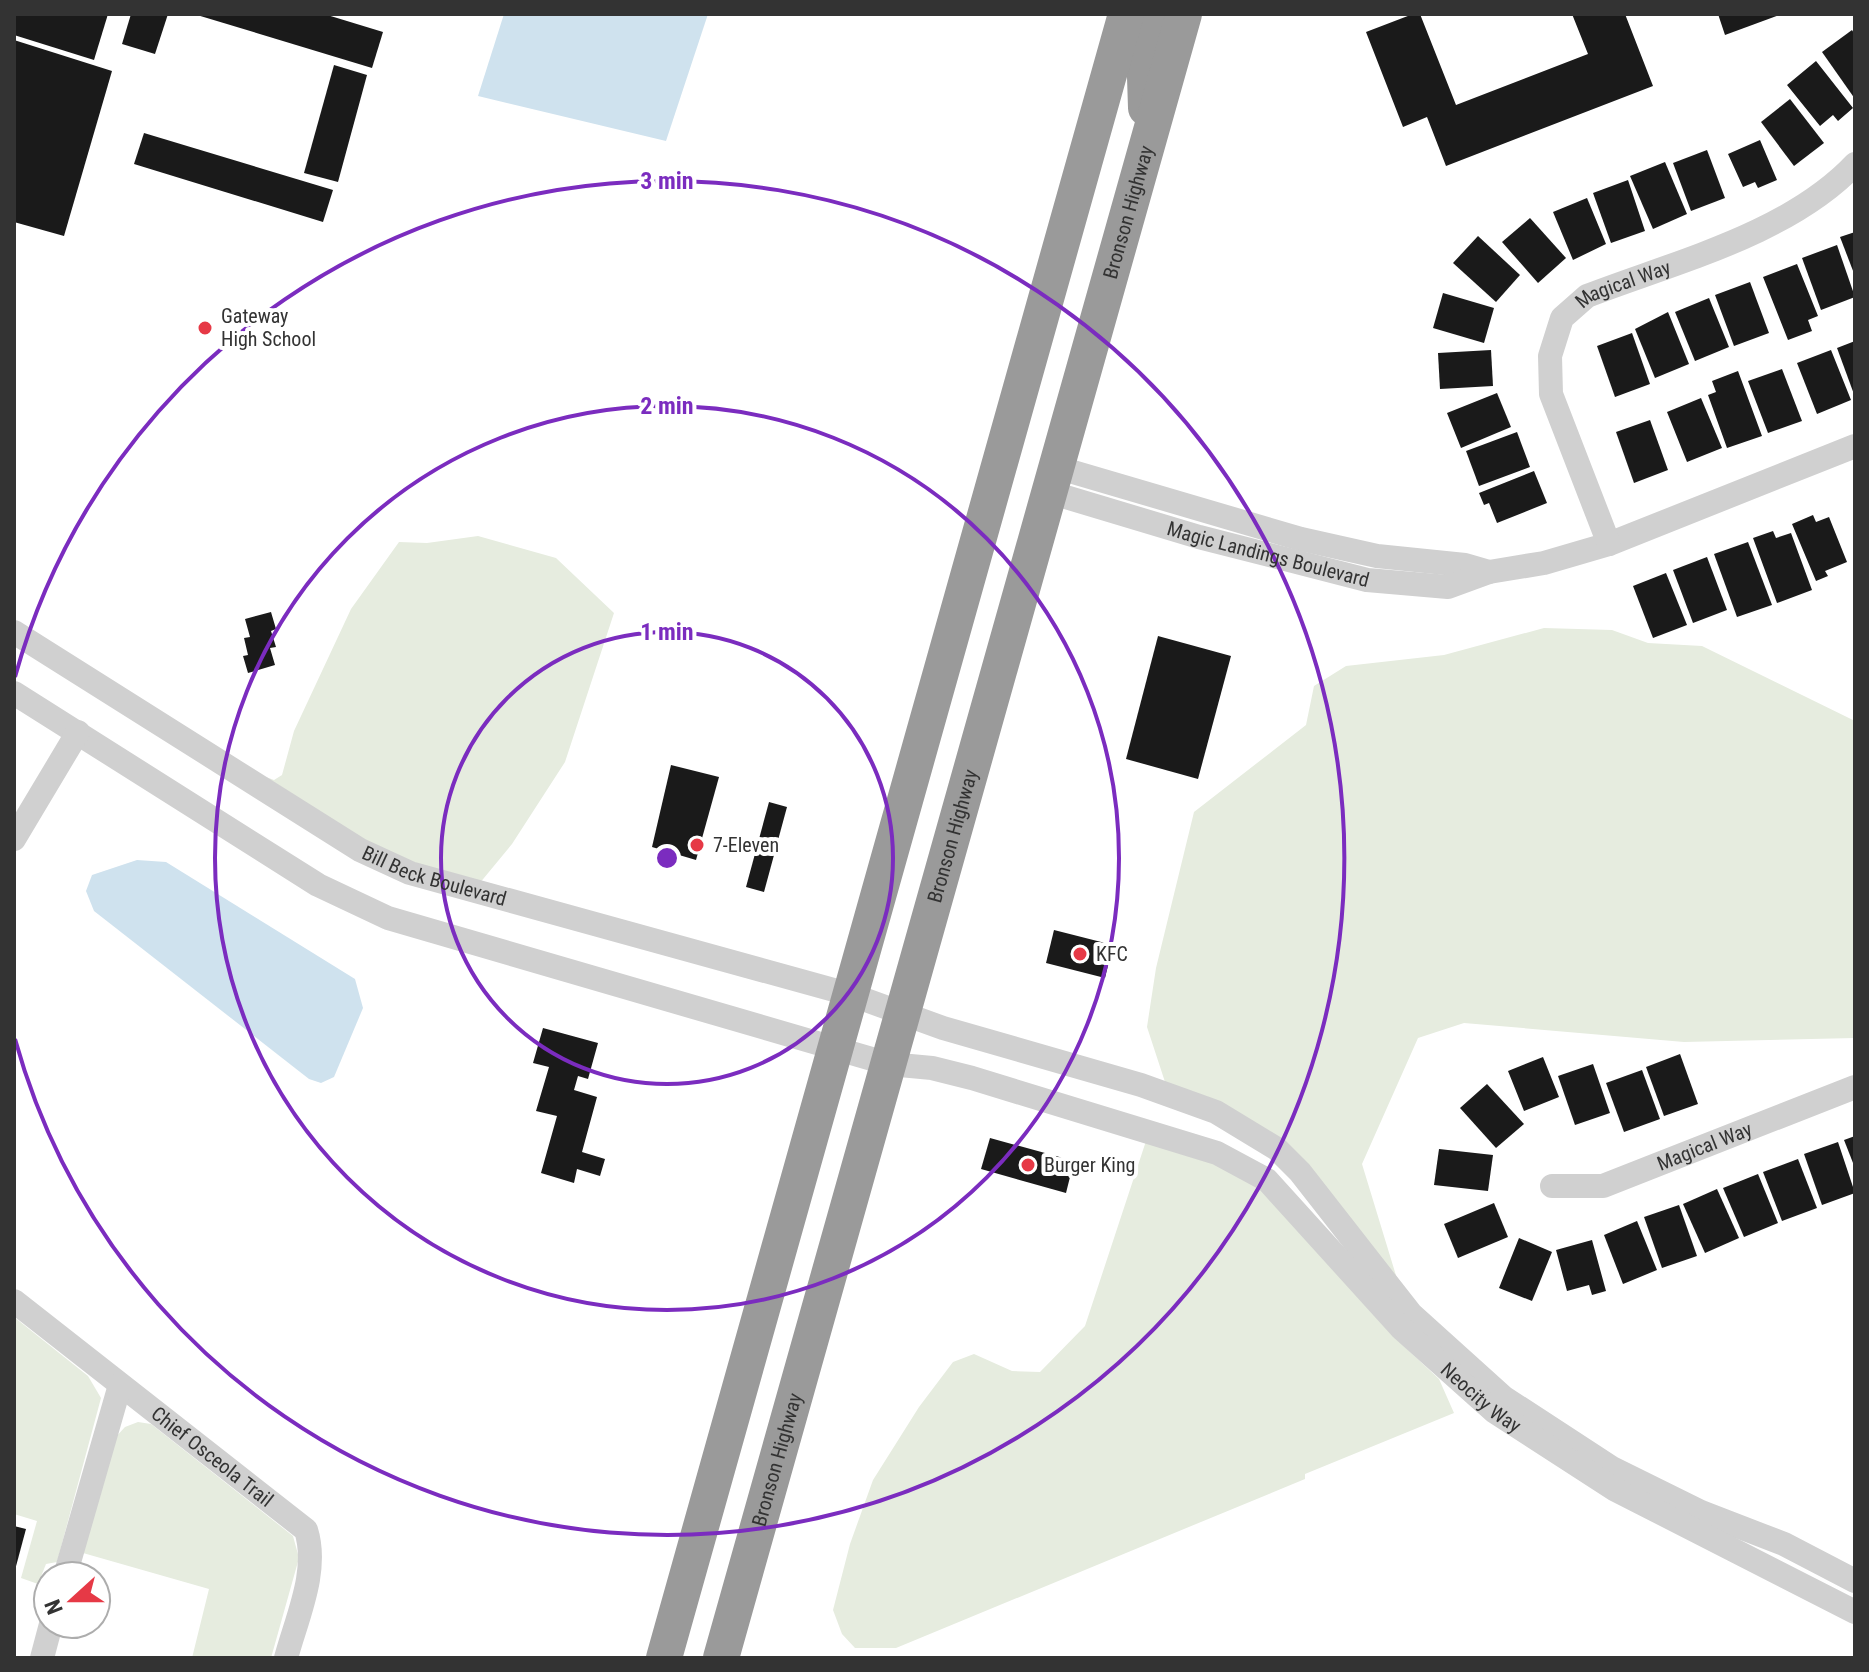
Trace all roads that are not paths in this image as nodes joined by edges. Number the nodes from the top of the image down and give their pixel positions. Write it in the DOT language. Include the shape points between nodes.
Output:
graph roads {
  1 [pos="1126,14"];
  2 [pos="1153,14"];
  3 [pos="1184,14"];
  4 [pos="1148,142"];
  5 [pos="1855,164"];
  6 [pos="1855,446"];
  7 [pos="1053,479"];
  8 [pos="1609,544"];
  9 [pos="14,632"];
  10 [pos="14,693"];
  11 [pos="78,732"];
  12 [pos="14,839"];
  13 [pos="852,995"];
  14 [pos="904,1012"];
  15 [pos="836,1048"];
  16 [pos="889,1064"];
  17 [pos="1855,1087"];
  18 [pos="1552,1186"];
  19 [pos="14,1301"];
  20 [pos="120,1385"];
  21 [pos="70,1560"];
  22 [pos="1855,1581"];
  23 [pos="1855,1612"];
  24 [pos="286,1658"];
  25 [pos="664,1658"];
  26 [pos="721,1658"];
  1 -- 13 [label="highway"];
  2 -- 4 [label="highway" via="1144,46"];
  3 -- 4 [label="highway, Bronson Highway"];
  4 -- 7 [label="highway, Bronson Highway"];
  5 -- 8 [label="street, Magical Way" via="1779,221 1587,296 1562,318 1550,356 1551,394"];
  6 -- 8 [label="street, Magic Landings Boulevard"];
  7 -- 8 [label="street, Magic Landings Boulevard" via="1199,537 1367,580 1448,587"];
  7 -- 14 [label="highway, Bronson Highway"];
  9 -- 13 [label="street, Bill Beck Boulevard" via="360,850 410,873"];
  10 -- 11 [label="street"];
  11 -- 12 [label="street"];
  11 -- 15 [label="street" via="318,885 388,918"];
  13 -- 14 [label="street, Bill Beck Boulevard"];
  13 -- 15 [label="highway"];
  14 -- 16 [label="highway, Bronson Highway"];
  14 -- 22 [label="street, Neocity Way" via="1216,1112 1277,1149 1330,1206 1411,1314 1459,1360 1541,1424 1625,1474"];
  15 -- 16 [label="street"];
  15 -- 25 [label="highway"];
  16 -- 23 [label="street, Neocity Way" via="972,1078 1152,1132 1217,1153 1267,1180 1401,1328 1523,1432 1614,1489"];
  16 -- 26 [label="highway, Bronson Highway"];
  17 -- 18 [label="street, Magical Way" via="1603,1186"];
  19 -- 20 [label="street, Chief Osceola Trail"];
  20 -- 21 [label="street"];
  20 -- 24 [label="street, Chief Osceola Trail" via="306,1530 310,1572"];
}
